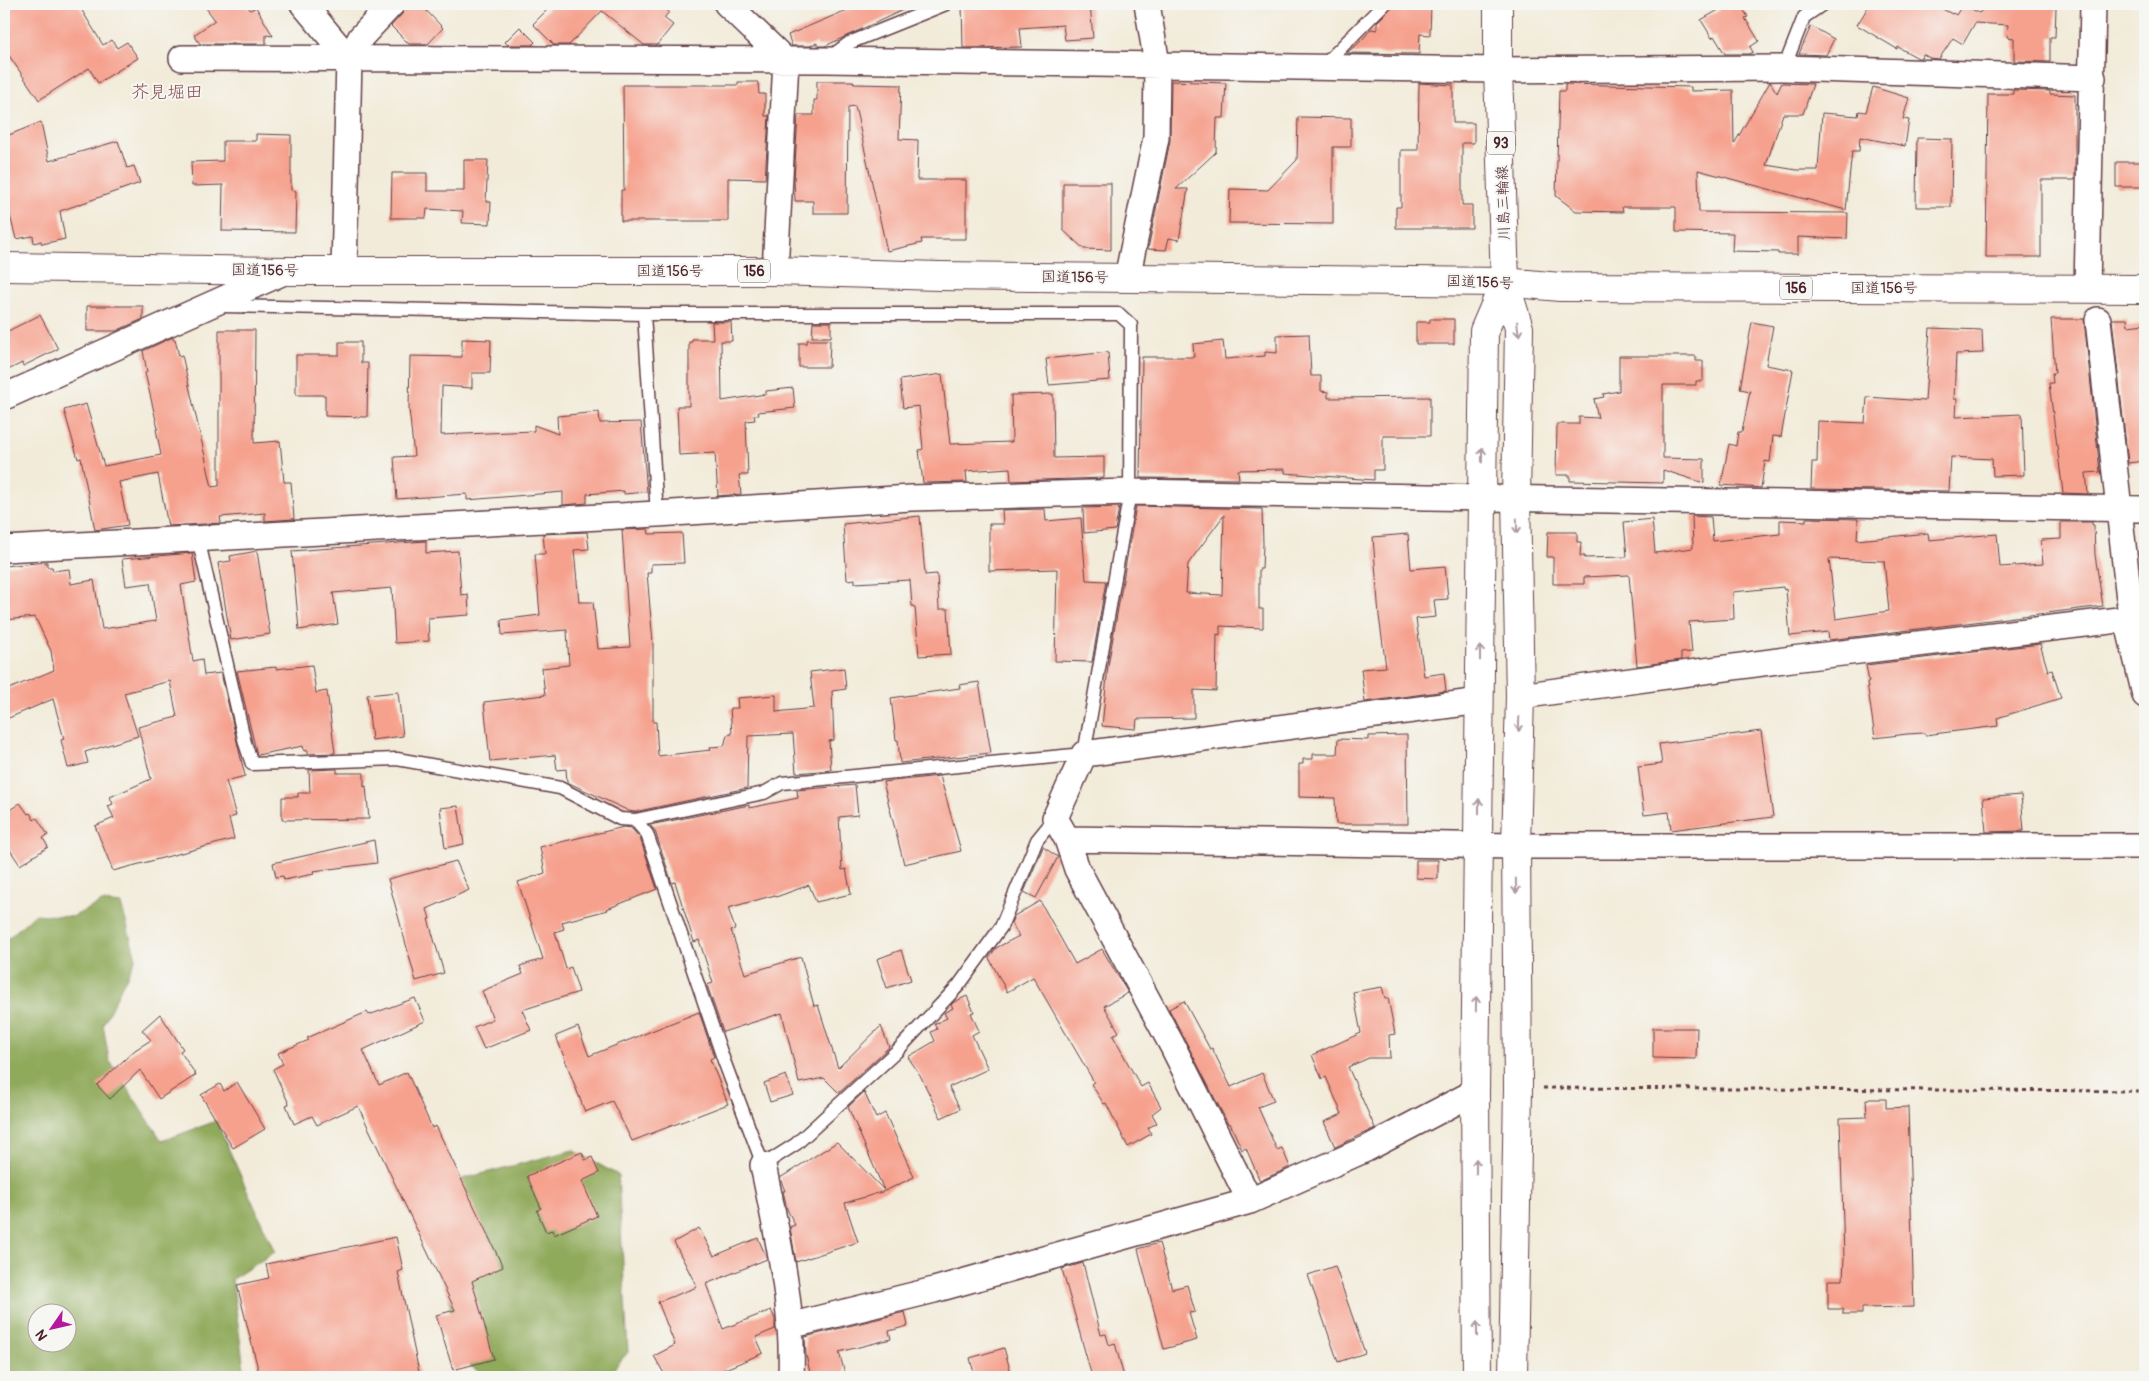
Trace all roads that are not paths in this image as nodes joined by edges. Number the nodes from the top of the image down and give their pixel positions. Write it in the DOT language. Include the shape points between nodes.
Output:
graph roads {
  1 [pos="303,4"];
  2 [pos="392,4"];
  3 [pos="727,4"];
  4 [pos="946,4"];
  5 [pos="1147,4"];
  6 [pos="1384,4"];
  7 [pos="1498,4"];
  8 [pos="1823,4"];
  9 [pos="2093,4"];
  10 [pos="182,58"];
  11 [pos="349,59"];
  12 [pos="826,60"];
  13 [pos="786,61"];
  14 [pos="1156,64"];
  15 [pos="1322,67"];
  16 [pos="1784,68"];
  17 [pos="1498,70"];
  18 [pos="2092,78"];
  19 [pos="4,267"];
  20 [pos="286,271"];
  21 [pos="344,271"];
  22 [pos="775,271"];
  23 [pos="1127,278"];
  24 [pos="1505,282"];
  25 [pos="2145,288"];
  26 [pos="2087,289"];
  27 [pos="207,306"];
  28 [pos="644,314"];
  29 [pos="2098,320"];
  30 [pos="4,397"];
  31 [pos="1130,492"];
  32 [pos="1481,497"];
  33 [pos="1516,498"];
  34 [pos="2118,509"];
  35 [pos="2145,509"];
  36 [pos="657,514"];
  37 [pos="198,538"];
  38 [pos="4,550"];
  39 [pos="2134,611"];
  40 [pos="2145,695"];
  41 [pos="1520,696"];
  42 [pos="1480,701"];
  43 [pos="1084,754"];
  44 [pos="1055,818"];
  45 [pos="636,820"];
  46 [pos="1067,839"];
  47 [pos="1479,845"];
  48 [pos="1516,846"];
  49 [pos="2145,846"];
  50 [pos="1475,1092"];
  51 [pos="763,1165"];
  52 [pos="1250,1201"];
  53 [pos="789,1326"];
  54 [pos="791,1377"];
  55 [pos="1477,1377"];
  56 [pos="1513,1377"];
  1 -- 11 [label="street"];
  2 -- 11 [label="street" via="361,37"];
  3 -- 13 [label="street"];
  4 -- 12 [label="lane" via="849,43"];
  5 -- 14 [label="street"];
  6 -- 15 [label="lane"];
  7 -- 17 [label="main road, 川島三輪線 / 93"];
  8 -- 16 [label="lane" via="1804,17"];
  9 -- 18 [label="street"];
  10 -- 11 [label="street"];
  11 -- 13 [label="street"];
  11 -- 21 [label="street"];
  12 -- 13 [label="street"];
  12 -- 14 [label="street"];
  13 -- 22 [label="street"];
  14 -- 15 [label="street"];
  14 -- 23 [label="street" via="1156,138"];
  15 -- 17 [label="street"];
  16 -- 17 [label="street"];
  16 -- 18 [label="street"];
  17 -- 24 [label="main road, 川島三輪線 / 93"];
  18 -- 26 [label="street"];
  19 -- 20 [label="main road, 国道156号 / 156"];
  20 -- 21 [label="main road, 国道156号 / 156"];
  20 -- 27 [label="street"];
  21 -- 22 [label="main road, 国道156号 / 156"];
  22 -- 23 [label="main road, 国道156号 / 156"];
  23 -- 24 [label="main road, 国道156号 / 156"];
  24 -- 26 [label="main road, 国道156号 / 156" via="1570,287"];
  32 -- 24 [label="main road, one-way" via="1484,331"];
  24 -- 33 [label="main road, one-way" via="1519,328"];
  25 -- 26 [label="main road, 国道156号 / 156"];
  27 -- 28 [label="lane"];
  27 -- 30 [label="street"];
  28 -- 31 [label="lane" via="1119,314 1131,325"];
  28 -- 36 [label="lane"];
  29 -- 34 [label="street"];
  31 -- 32 [label="street"];
  31 -- 36 [label="street" via="911,498"];
  31 -- 43 [label="lane"];
  32 -- 33 [label="street"];
  42 -- 32 [label="main road, one-way"];
  33 -- 34 [label="street"];
  33 -- 41 [label="main road, one-way"];
  34 -- 35 [label="street"];
  34 -- 39 [label="street"];
  36 -- 37 [label="street"];
  37 -- 38 [label="street"];
  37 -- 45 [label="lane" via="252,764 398,759 560,788 620,819"];
  39 -- 40 [label="street"];
  39 -- 41 [label="street"];
  41 -- 48 [label="main road, one-way"];
  42 -- 43 [label="street"];
  47 -- 42 [label="main road, one-way"];
  43 -- 44 [label="street"];
  43 -- 45 [label="lane" via="782,782 764,793"];
  44 -- 46 [label="street"];
  44 -- 51 [label="lane" via="1037,840 1001,926 959,985 890,1058 796,1144"];
  45 -- 51 [label="lane" via="647,834"];
  46 -- 47 [label="street"];
  46 -- 52 [label="street" via="1077,869 1172,1045"];
  47 -- 48 [label="street"];
  50 -- 47 [label="main road, one-way"];
  48 -- 49 [label="street"];
  48 -- 56 [label="main road, one-way" via="1518,1088"];
  50 -- 52 [label="street" via="1366,1149"];
  55 -- 50 [label="main road, one-way"];
  51 -- 53 [label="street" via="781,1254"];
  52 -- 53 [label="street" via="934,1290"];
  53 -- 54 [label="street"];
}
